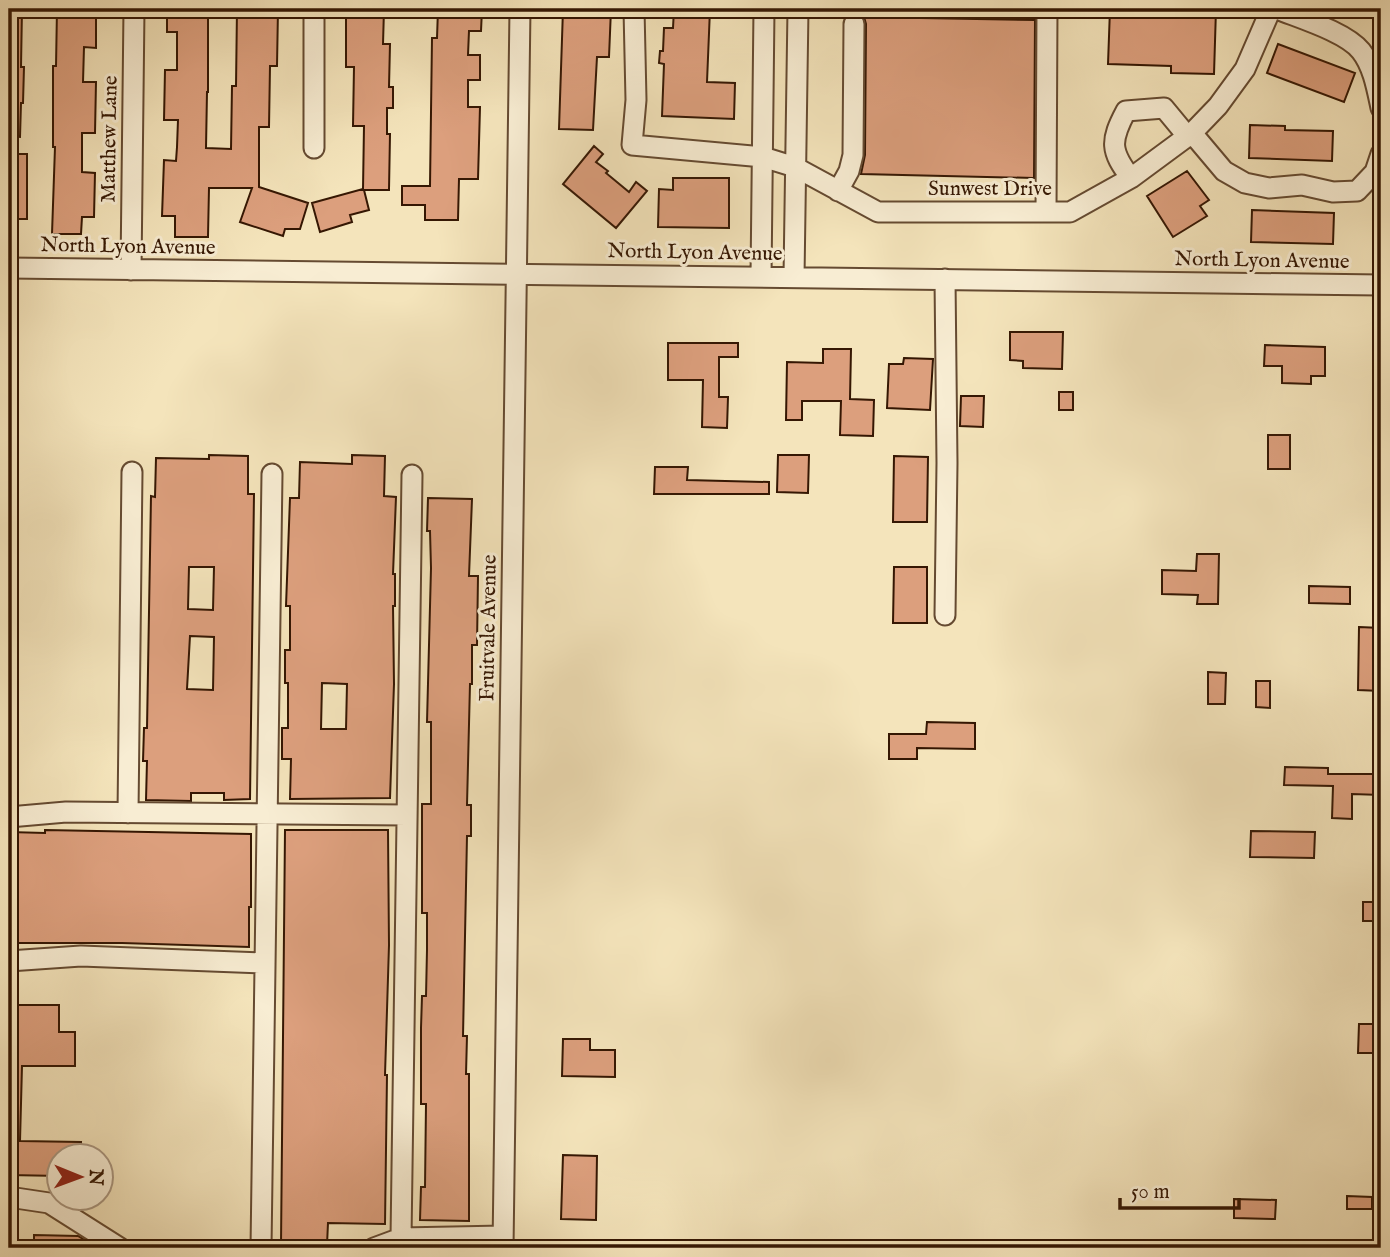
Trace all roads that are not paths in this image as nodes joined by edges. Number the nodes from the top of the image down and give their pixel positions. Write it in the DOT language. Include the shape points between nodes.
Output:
graph roads {
  1 [pos="135,9"];
  2 [pos="314,9"];
  3 [pos="520,9"];
  4 [pos="634,9"];
  5 [pos="764,9"];
  6 [pos="798,9"];
  7 [pos="1047,9"];
  8 [pos="1271,9"];
  9 [pos="1277,9"];
  10 [pos="853,24"];
  11 [pos="1381,108"];
  12 [pos="1190,135"];
  13 [pos="314,148"];
  14 [pos="1381,154"];
  15 [pos="763,157"];
  16 [pos="796,167"];
  17 [pos="1131,178"];
  18 [pos="838,191"];
  19 [pos="762,209"];
  20 [pos="795,210"];
  21 [pos="1046,212"];
  22 [pos="9,268"];
  23 [pos="131,270"];
  24 [pos="517,274"];
  25 [pos="761,277"];
  26 [pos="794,277"];
  27 [pos="945,279"];
  28 [pos="1381,285"];
  29 [pos="132,472"];
  30 [pos="272,474"];
  31 [pos="412,475"];
  32 [pos="945,615"];
  33 [pos="128,813"];
  34 [pos="267,815"];
  35 [pos="407,815"];
  36 [pos="9,817"];
  37 [pos="9,961"];
  38 [pos="265,963"];
  39 [pos="9,1197"];
  40 [pos="401,1238"];
  41 [pos="503,1242"];
  42 [pos="111,1246"];
  43 [pos="261,1248"];
  44 [pos="374,1248"];
  1 -- 23 [label="street, Matthew Lane"];
  2 -- 13 [label="street"];
  3 -- 24 [label="street, Fruitvale Avenue"];
  4 -- 15 [label="street, Sunwest Drive" via="632,145"];
  5 -- 15 [label="street"];
  6 -- 16 [label="street"];
  7 -- 21 [label="street"];
  8 -- 12 [label="street, Sunwest Drive" via="1245,69 1219,106"];
  9 -- 11 [label="street" via="1336,33 1361,50"];
  10 -- 18 [label="street" via="853,155"];
  12 -- 14 [label="street" via="1224,171 1245,183 1269,188 1302,185 1333,192 1357,191 1375,172"];
  12 -- 17 [label="street, Sunwest Drive"];
  12 -- 17 [label="street" via="1164,108 1126,111 1115,133 1117,159"];
  15 -- 16 [label="street, Sunwest Drive"];
  15 -- 19 [label="street"];
  16 -- 18 [label="street, Sunwest Drive"];
  16 -- 20 [label="street"];
  17 -- 21 [label="street, Sunwest Drive" via="1070,212"];
  18 -- 21 [label="street, Sunwest Drive" via="878,212"];
  19 -- 20 [label="street"];
  19 -- 25 [label="street"];
  20 -- 26 [label="street"];
  22 -- 23 [label="street, North Lyon Avenue"];
  23 -- 24 [label="street, North Lyon Avenue"];
  24 -- 25 [label="street, North Lyon Avenue"];
  24 -- 41 [label="street, Fruitvale Avenue"];
  25 -- 26 [label="street, North Lyon Avenue"];
  26 -- 27 [label="street, North Lyon Avenue"];
  27 -- 28 [label="street, North Lyon Avenue"];
  27 -- 32 [label="street"];
  29 -- 33 [label="street"];
  30 -- 34 [label="street"];
  31 -- 35 [label="street"];
  33 -- 34 [label="street"];
  33 -- 36 [label="street"];
  34 -- 35 [label="street"];
  34 -- 38 [label="street"];
  35 -- 40 [label="street"];
  37 -- 38 [label="street" via="81,956"];
  38 -- 43 [label="street"];
  39 -- 42 [label="street" via="49,1203"];
  40 -- 41 [label="street"];
  40 -- 44 [label="street"];
}
